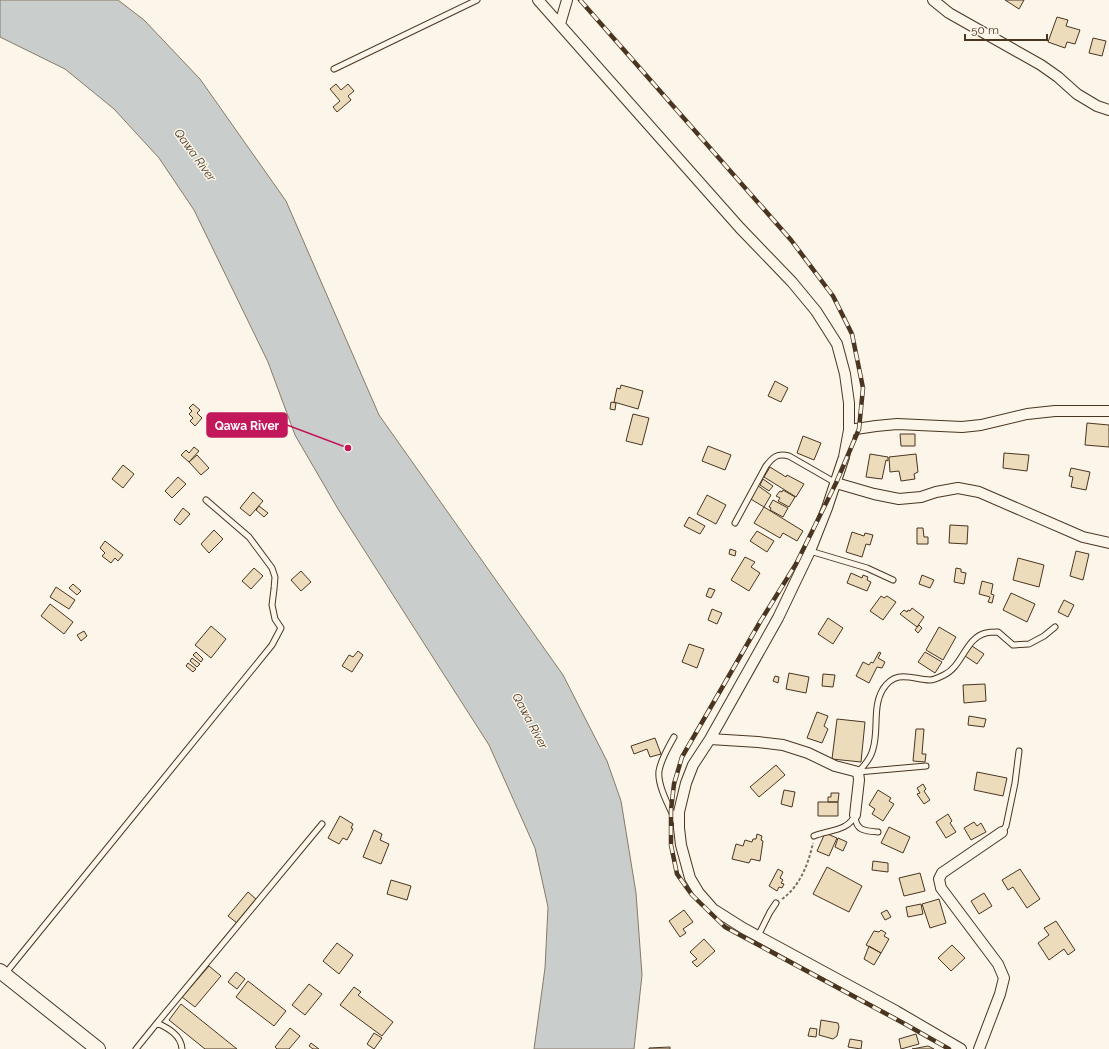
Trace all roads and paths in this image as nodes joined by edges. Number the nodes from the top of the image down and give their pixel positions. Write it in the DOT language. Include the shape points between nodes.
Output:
graph roads {
  1 [pos="477,0"];
  2 [pos="538,0"];
  3 [pos="567,0"];
  4 [pos="934,0"];
  5 [pos="560,24"];
  6 [pos="334,69"];
  7 [pos="1109,110"];
  8 [pos="1109,411"];
  9 [pos="849,430"];
  10 [pos="836,483"];
  11 [pos="206,500"];
  12 [pos="735,523"];
  13 [pos="1109,543"];
  14 [pos="810,551"];
  15 [pos="893,580"];
  16 [pos="1056,627"];
  17 [pos="674,737"];
  18 [pos="710,740"];
  19 [pos="1019,751"];
  20 [pos="926,766"];
  21 [pos="858,772"];
  22 [pos="855,815"];
  23 [pos="322,824"];
  24 [pos="679,828"];
  25 [pos="878,832"];
  26 [pos="1002,832"];
  27 [pos="814,836"];
  28 [pos="776,904"];
  29 [pos="758,936"];
  30 [pos="2,973"];
  31 [pos="157,1023"];
  32 [pos="98,1049"];
  33 [pos="136,1049"];
  34 [pos="182,1049"];
  35 [pos="961,1049"];
  36 [pos="979,1049"];
  1 -- 6 [label="lane"];
  2 -- 5 [label="street"];
  3 -- 5 [label="street"];
  4 -- 7 [label="street" via="949,13 1041,65 1077,94"];
  5 -- 9 [label="street" via="734,223 792,282 816,311 837,344 845,374"];
  8 -- 9 [label="street" via="1027,414 962,427 897,424"];
  9 -- 10 [label="street"];
  10 -- 12 [label="lane" via="789,456 776,455 766,466"];
  10 -- 13 [label="street" via="899,499 921,497 958,488 979,492 1083,537"];
  10 -- 14 [label="street"];
  11 -- 30 [label="lane" via="248,537 272,568 275,577 272,605 275,619 281,628 272,645"];
  14 -- 15 [label="lane" via="867,568"];
  14 -- 18 [label="street" via="764,645"];
  16 -- 21 [label="lane" via="1029,644 1013,645 998,632 985,633 974,640 957,666 945,675 932,680 902,676 890,681 882,690 877,706 873,749 868,761"];
  17 -- 24 [label="lane" via="662,760 659,773 662,788"];
  18 -- 21 [label="street" via="783,745 835,766"];
  18 -- 24 [label="street" via="693,765 686,783 679,812"];
  19 -- 26 [label="lane" via="1006,826"];
  20 -- 21 [label="lane"];
  21 -- 22 [label="street"];
  22 -- 25 [label="lane" via="856,824 861,829"];
  22 -- 27 [label="lane" via="852,821 842,828"];
  23 -- 31 [label="lane"];
  24 -- 29 [label="street" via="680,845 690,878 699,893 713,909"];
  26 -- 36 [label="street" via="942,873 939,879 941,888 998,964 1004,978"];
  27 -- 28 [label="path" via="810,855 797,885"];
  28 -- 29 [label="lane"];
  29 -- 35 [label="street"];
  30 -- 32 [label="main road"];
  31 -- 33 [label="lane"];
  31 -- 34 [label="lane" via="176,1035"];
}
